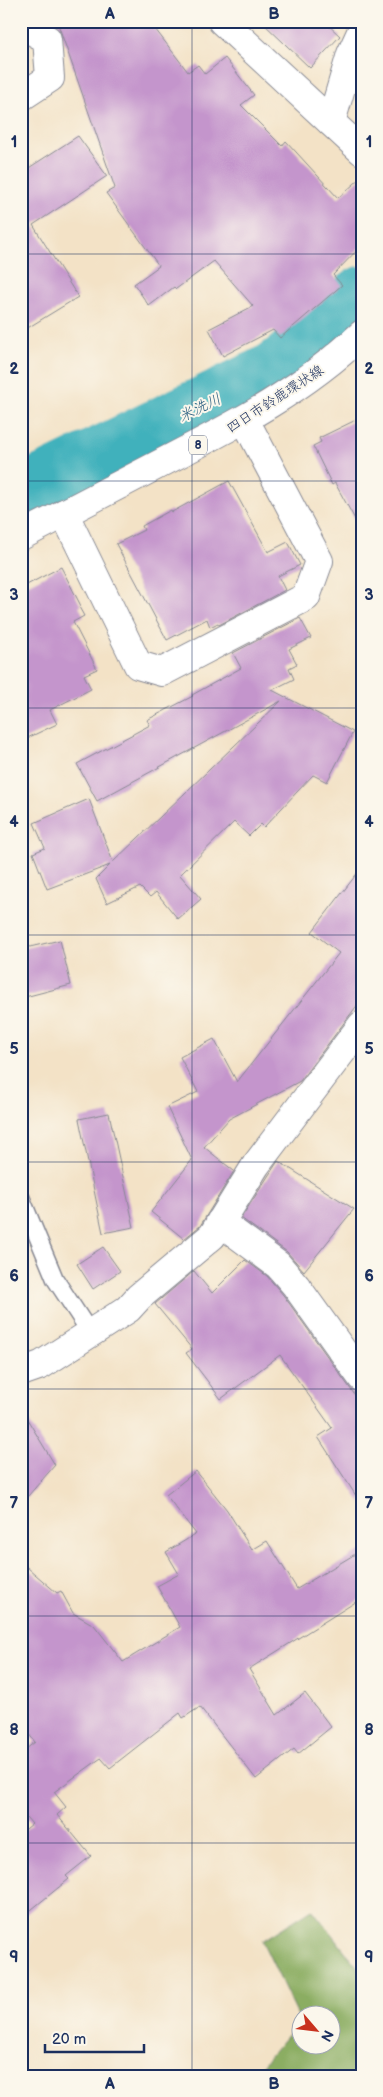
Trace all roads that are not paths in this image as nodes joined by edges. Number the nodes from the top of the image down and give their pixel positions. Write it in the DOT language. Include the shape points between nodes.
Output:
graph roads {
  1 [pos="222,21"];
  2 [pos="21,25"];
  3 [pos="362,30"];
  4 [pos="21,97"];
  5 [pos="331,122"];
  6 [pos="362,151"];
  7 [pos="362,334"];
  8 [pos="245,420"];
  9 [pos="64,513"];
  10 [pos="21,536"];
  11 [pos="362,1025"];
  12 [pos="21,1197"];
  13 [pos="220,1222"];
  14 [pos="90,1334"];
  15 [pos="21,1372"];
  16 [pos="362,1378"];
  1 -- 5 [label="street"];
  2 -- 4 [label="street" via="47,39 50,78"];
  3 -- 5 [label="street" via="351,54"];
  5 -- 6 [label="street"];
  7 -- 8 [label="street, 四日市鈴鹿環状線 / 8" via="303,384"];
  8 -- 9 [label="street, 四日市鈴鹿環状線 / 8"];
  8 -- 9 [label="street" via="319,561 306,597 162,672 138,665"];
  9 -- 10 [label="street, 四日市鈴鹿環状線 / 8"];
  11 -- 13 [label="street" via="256,1165"];
  12 -- 14 [label="lane" via="55,1279"];
  13 -- 14 [label="street" via="212,1236 128,1309"];
  13 -- 16 [label="street" via="278,1265"];
  14 -- 15 [label="street" via="41,1365"];
}
